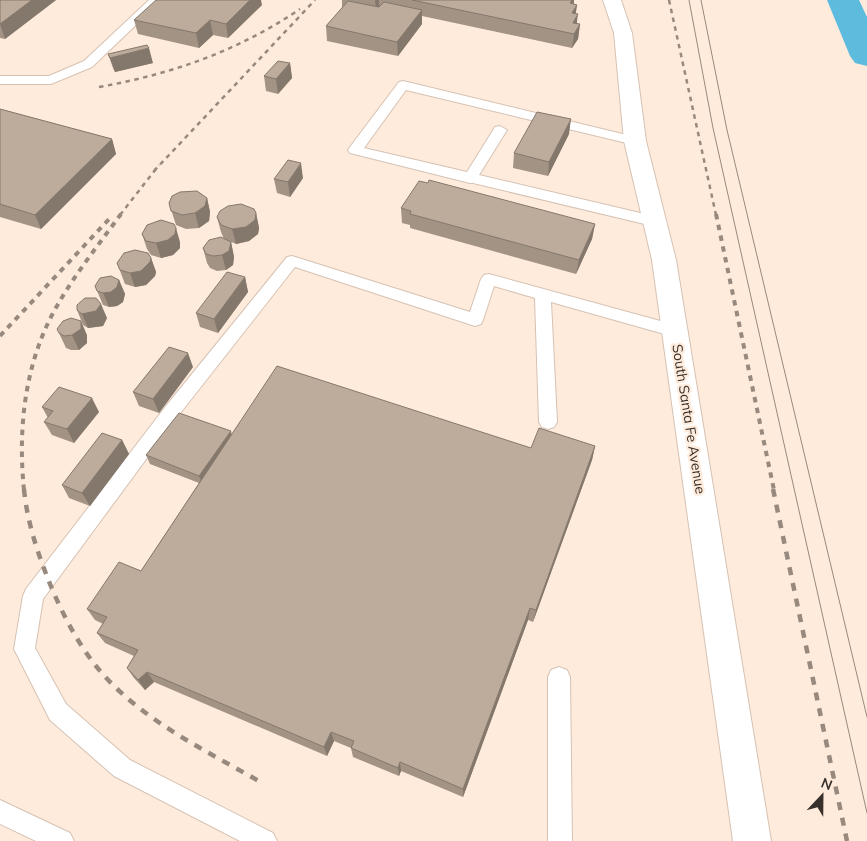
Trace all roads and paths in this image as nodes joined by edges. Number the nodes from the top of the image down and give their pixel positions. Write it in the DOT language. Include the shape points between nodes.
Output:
graph roads {
  1 [pos="156,0"];
  2 [pos="612,0"];
  3 [pos="0,80"];
  4 [pos="500,130"];
  5 [pos="635,141"];
  6 [pos="470,179"];
  7 [pos="653,221"];
  8 [pos="543,294"];
  9 [pos="675,331"];
  10 [pos="548,422"];
  11 [pos="559,677"];
  12 [pos="0,812"];
  13 [pos="62,841"];
  14 [pos="265,841"];
  15 [pos="560,841"];
  16 [pos="752,841"];
  1 -- 3 [label="lane" via="88,64 51,80"];
  2 -- 5 [label="main road, South Santa Fe Avenue" via="623,33"];
  4 -- 6 [label="lane"];
  5 -- 6 [label="lane" via="403,85 355,150"];
  5 -- 7 [label="main road, South Santa Fe Avenue"];
  6 -- 7 [label="lane"];
  7 -- 9 [label="main road, South Santa Fe Avenue" via="664,260"];
  8 -- 9 [label="lane"];
  8 -- 10 [label="lane"];
  8 -- 14 [label="lane" via="489,279 475,320 292,261 172,411 33,596 24,649 58,712 122,768"];
  9 -- 16 [label="main road, South Santa Fe Avenue"];
  11 -- 15 [label="lane"];
  12 -- 13 [label="lane"];
}
